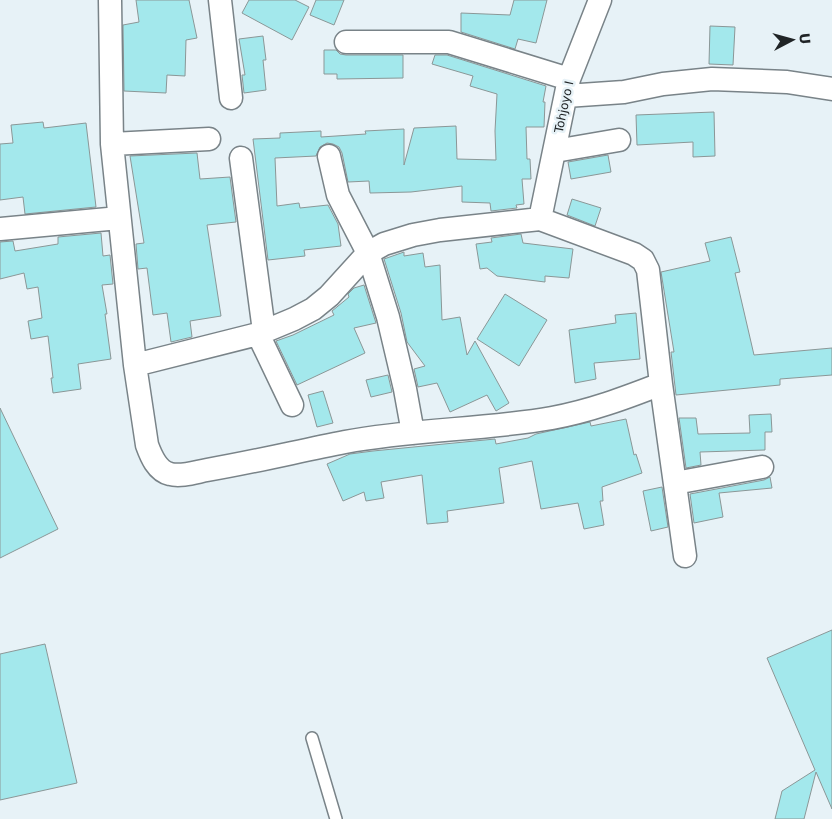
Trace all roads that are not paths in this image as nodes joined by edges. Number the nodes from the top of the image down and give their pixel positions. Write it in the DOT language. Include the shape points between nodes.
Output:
graph roads {
  1 [pos="110,0"];
  2 [pos="220,0"];
  3 [pos="600,0"];
  4 [pos="346,42"];
  5 [pos="568,87"];
  6 [pos="832,89"];
  7 [pos="231,98"];
  8 [pos="209,139"];
  9 [pos="619,140"];
  10 [pos="112,144"];
  11 [pos="554,151"];
  12 [pos="329,156"];
  13 [pos="241,158"];
  14 [pos="119,218"];
  15 [pos="540,219"];
  16 [pos="0,229"];
  17 [pos="368,253"];
  18 [pos="261,332"];
  19 [pos="135,365"];
  20 [pos="661,384"];
  21 [pos="292,405"];
  22 [pos="413,433"];
  23 [pos="762,467"];
  24 [pos="675,482"];
  25 [pos="686,556"];
  26 [pos="312,738"];
  27 [pos="336,819"];
  1 -- 10 [label="street"];
  2 -- 7 [label="street"];
  3 -- 5 [label="street, Tohjoyo I"];
  4 -- 5 [label="street" via="449,42"];
  5 -- 6 [label="street" via="624,92 712,79 774,81"];
  5 -- 11 [label="street, Tohjoyo I"];
  8 -- 10 [label="street"];
  9 -- 11 [label="street"];
  10 -- 14 [label="street"];
  11 -- 15 [label="street, Tohjoyo I"];
  12 -- 17 [label="street" via="338,195"];
  13 -- 18 [label="street"];
  14 -- 16 [label="street"];
  14 -- 19 [label="street"];
  15 -- 17 [label="street" via="413,235"];
  15 -- 20 [label="street" via="634,254 645,263"];
  17 -- 18 [label="street" via="313,309"];
  17 -- 22 [label="street" via="390,326"];
  18 -- 19 [label="street"];
  18 -- 21 [label="street"];
  19 -- 22 [label="street" via="147,445 152,458 169,474 248,463 344,442"];
  20 -- 22 [label="street" via="615,402 552,418"];
  20 -- 24 [label="street"];
  23 -- 24 [label="street"];
  24 -- 25 [label="street"];
  26 -- 27 [label="lane"];
}
